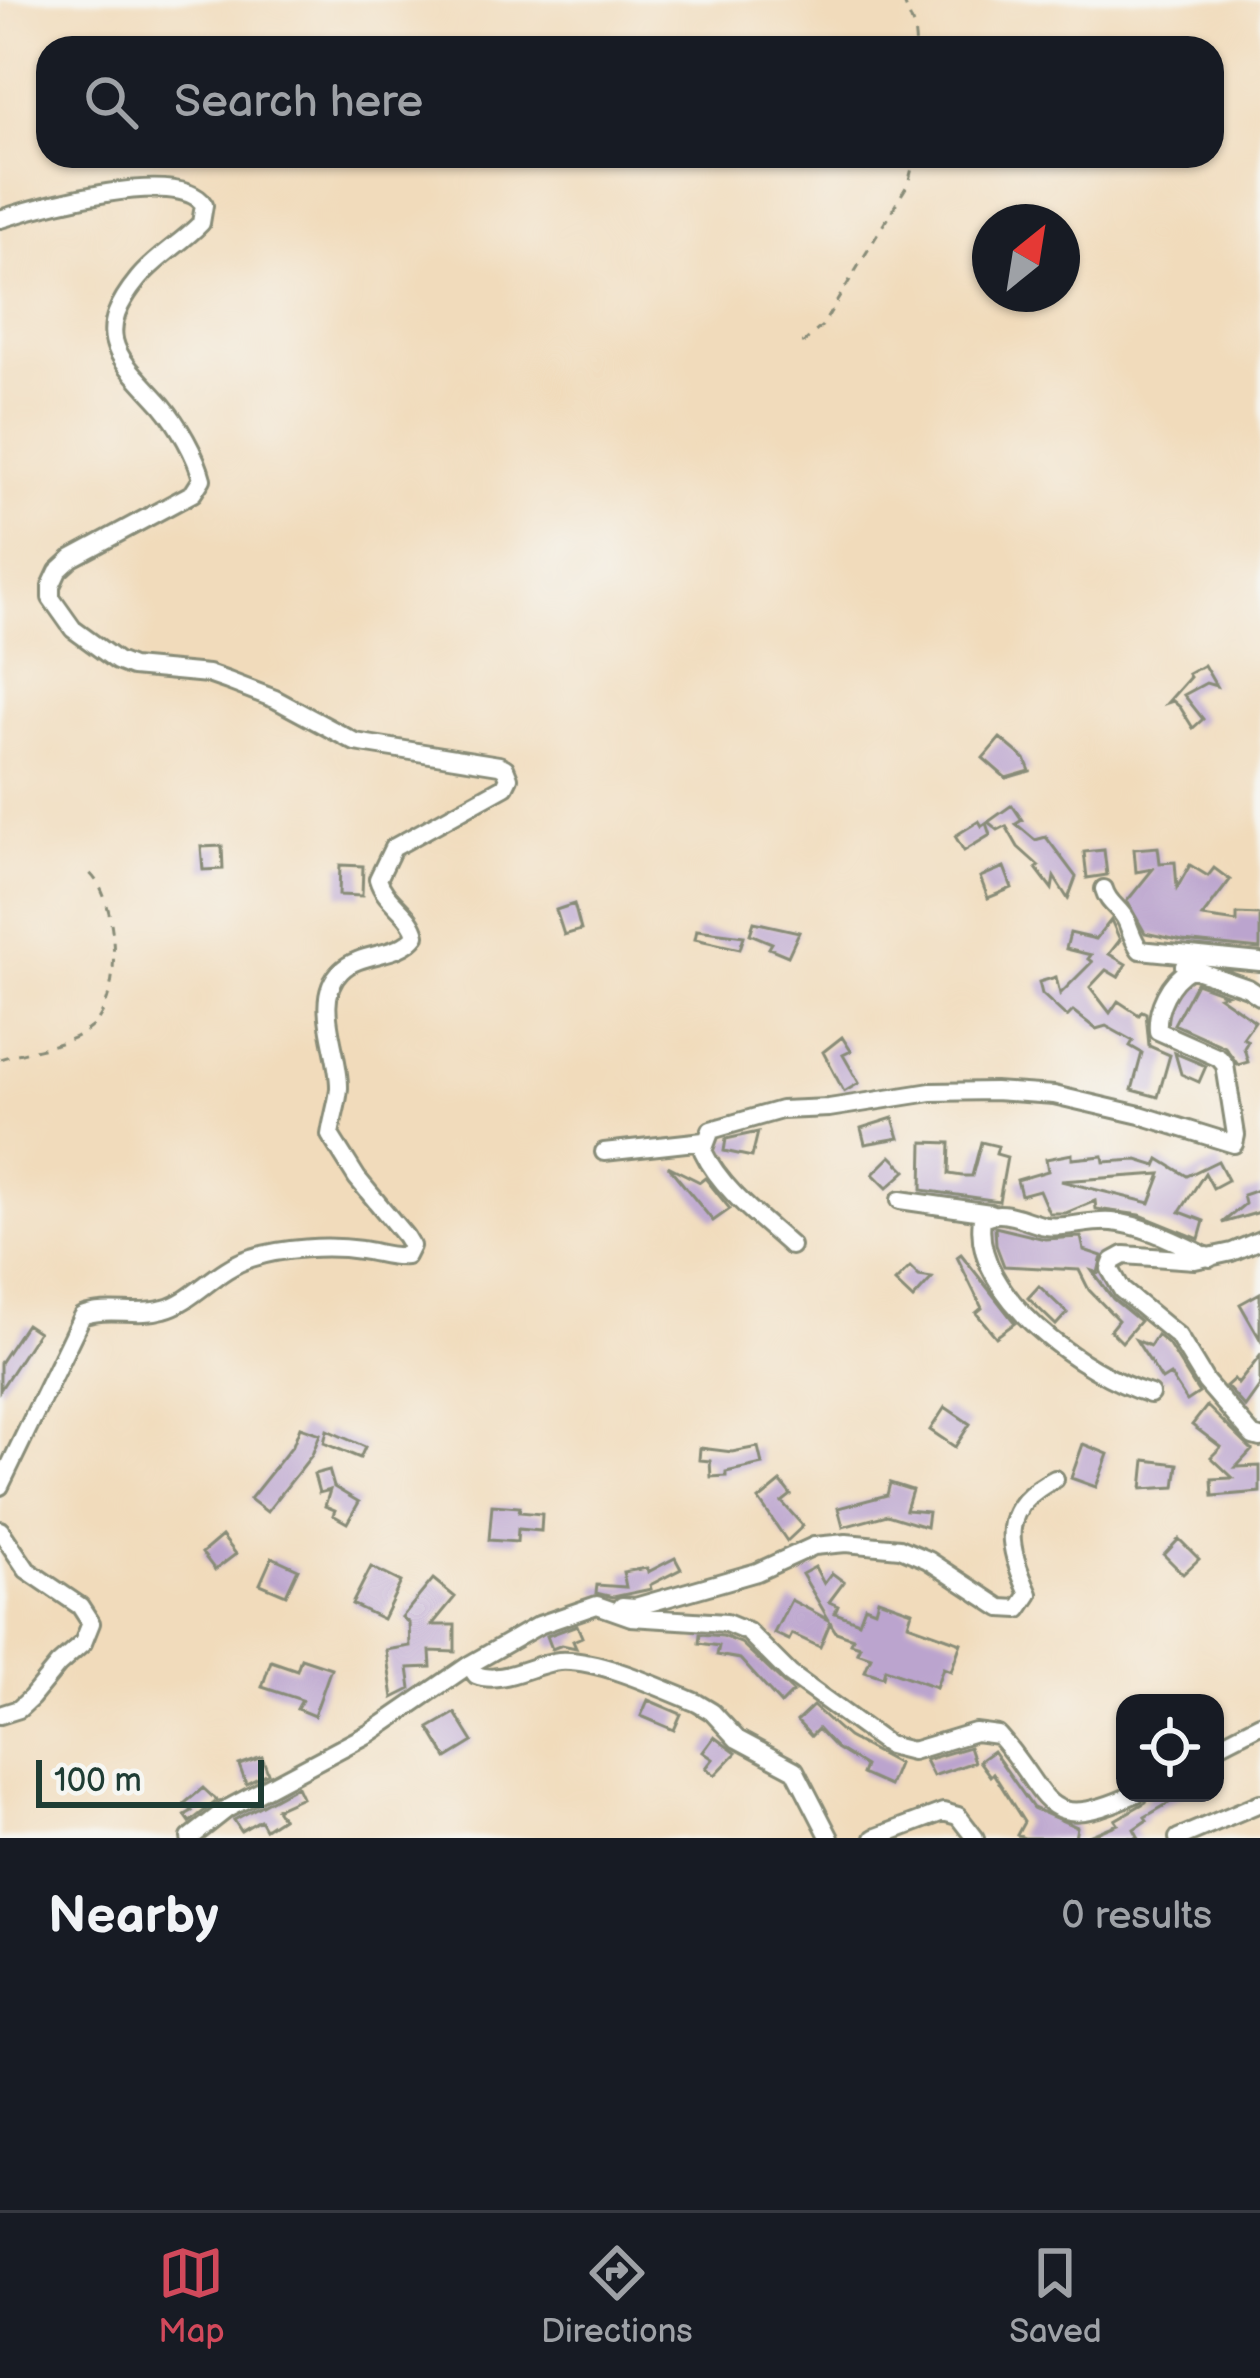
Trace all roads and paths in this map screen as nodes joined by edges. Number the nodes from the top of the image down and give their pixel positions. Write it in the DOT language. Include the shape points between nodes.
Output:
graph roads {
  1 [pos="903,0"];
  2 [pos="915,36"];
  3 [pos="912,168"];
  4 [pos="0,219"];
  5 [pos="802,344"];
  6 [pos="86,870"];
  7 [pos="1104,889"];
  8 [pos="1163,953"];
  9 [pos="1260,962"];
  10 [pos="1190,969"];
  11 [pos="1260,996"];
  12 [pos="0,1059"];
  13 [pos="704,1141"];
  14 [pos="604,1152"];
  15 [pos="900,1200"];
  16 [pos="990,1213"];
  17 [pos="1260,1240"];
  18 [pos="791,1246"];
  19 [pos="1210,1258"];
  20 [pos="1150,1394"];
  21 [pos="1260,1438"];
  22 [pos="1055,1479"];
  23 [pos="0,1486"];
  24 [pos="0,1530"];
  25 [pos="597,1605"];
  26 [pos="469,1665"];
  27 [pos="0,1714"];
  28 [pos="1260,1724"];
  29 [pos="1224,1742"];
  30 [pos="1121,1802"];
  31 [pos="1260,1803"];
  32 [pos="190,1838"];
  33 [pos="830,1838"];
  34 [pos="874,1838"];
  35 [pos="975,1838"];
  36 [pos="1178,1838"];
  1 -- 2 [label="path"];
  3 -- 5 [label="path" via="840,298"];
  4 -- 23 [label="street" via="72,197 160,190 191,192 203,205 201,223 137,279 112,331 118,356 172,418 202,478 193,494 58,572 51,598 74,629 132,668 208,674 355,742 499,765 509,778 393,848 378,879 381,892 416,935 350,963 330,986 339,1090 330,1135 405,1236 406,1256 342,1248 256,1256 164,1310 82,1316"];
  6 -- 12 [label="path" via="108,900 109,1002 80,1034"];
  7 -- 8 [label="street" via="1139,950"];
  8 -- 9 [label="street"];
  8 -- 10 [label="street"];
  10 -- 11 [label="street"];
  10 -- 13 [label="street" via="1169,988 1156,1024 1225,1065 1234,1144 1054,1095 994,1091 781,1110 711,1130"];
  13 -- 14 [label="street"];
  13 -- 18 [label="street" via="724,1181"];
  15 -- 16 [label="street"];
  16 -- 19 [label="street" via="1047,1226 1118,1222"];
  16 -- 20 [label="street" via="982,1219 982,1251 1006,1296 1106,1377"];
  17 -- 19 [label="street"];
  19 -- 21 [label="street" via="1124,1255 1110,1269 1122,1290 1178,1336 1206,1382"];
  22 -- 25 [label="street" via="1030,1491 1013,1521 1010,1549 1029,1594 1019,1610 1001,1608 900,1548 846,1544 814,1546 758,1572 635,1607"];
  24 -- 27 [label="street" via="27,1570 80,1606 91,1624 31,1698"];
  25 -- 26 [label="street" via="539,1625"];
  25 -- 30 [label="street" via="748,1632 790,1674 888,1745 912,1751 975,1732 998,1735 1059,1814 1078,1819"];
  26 -- 32 [label="street"];
  26 -- 33 [label="street" via="493,1679 581,1662 697,1703 751,1749 795,1770"];
  28 -- 29 [label="street"];
  31 -- 36 [label="street"];
  34 -- 35 [label="street" via="943,1812 958,1816"];
}
